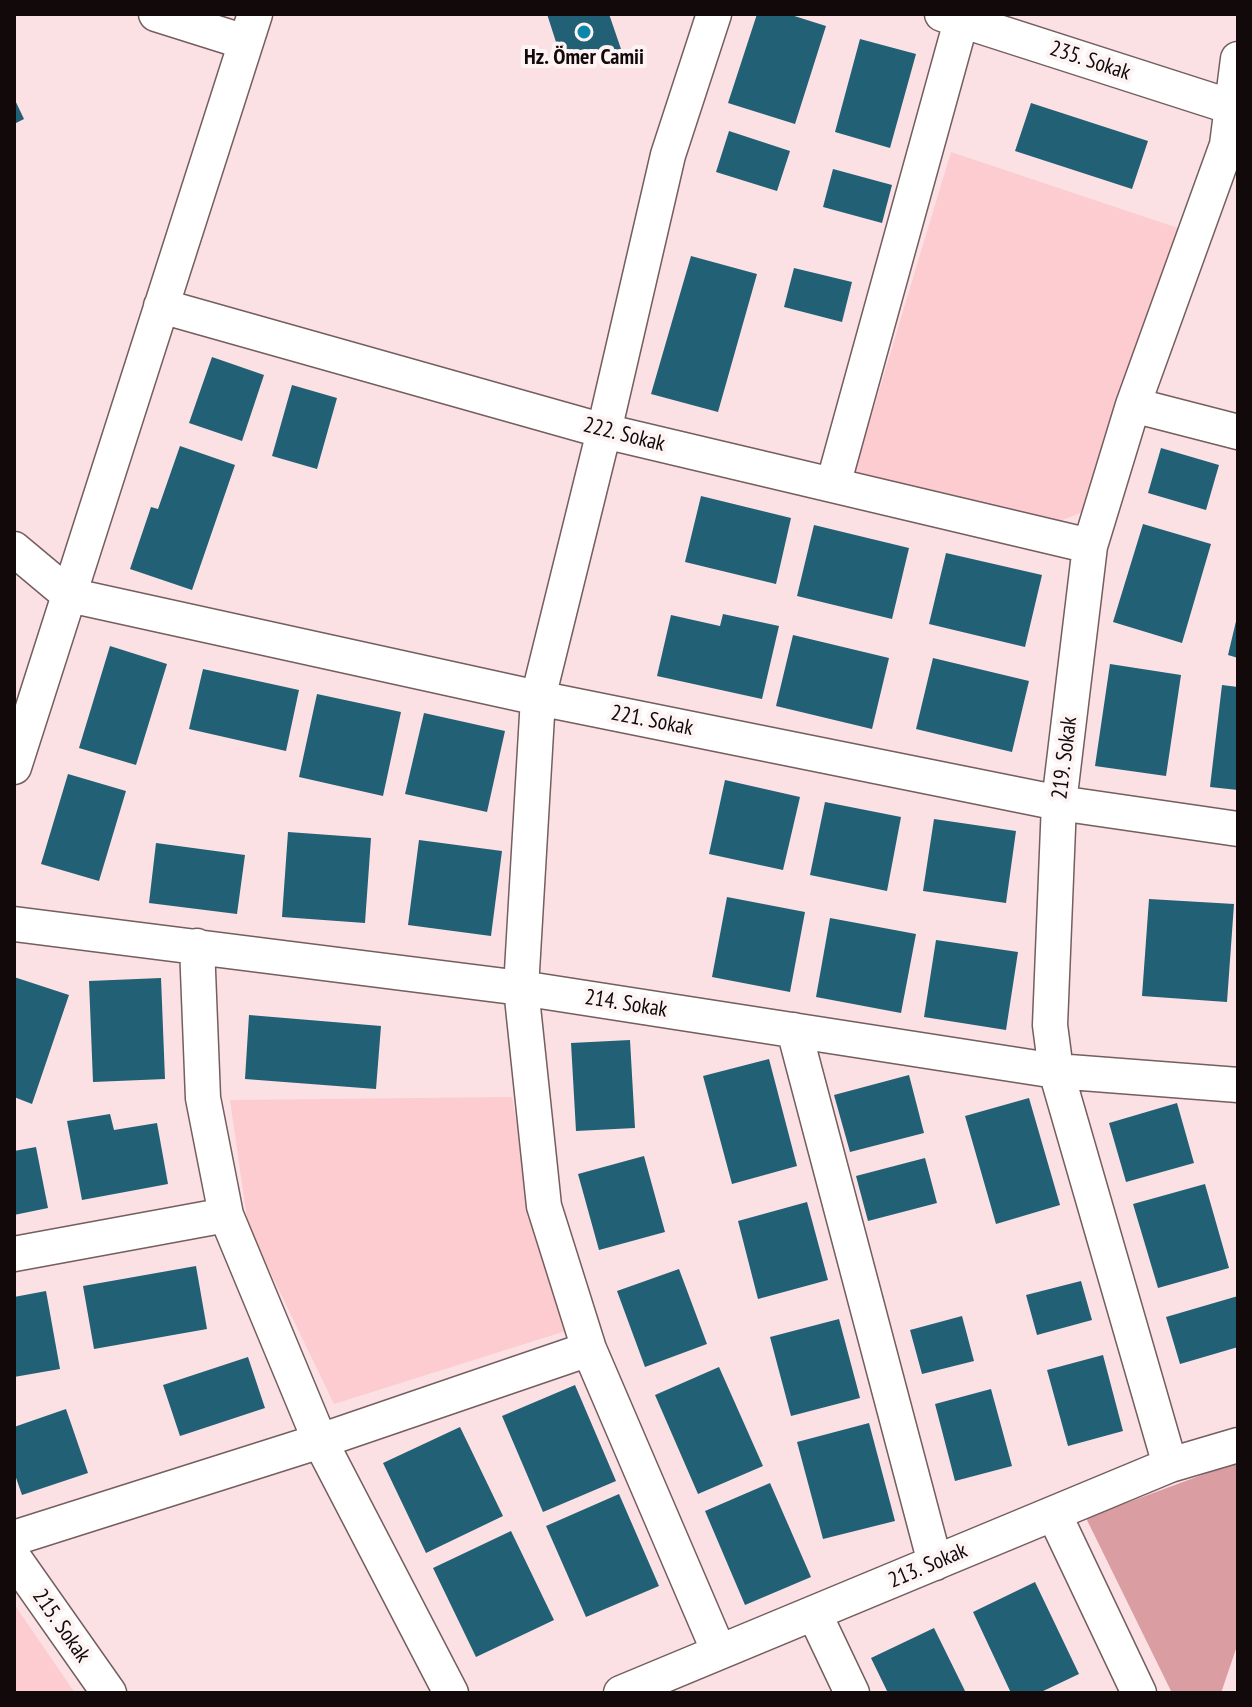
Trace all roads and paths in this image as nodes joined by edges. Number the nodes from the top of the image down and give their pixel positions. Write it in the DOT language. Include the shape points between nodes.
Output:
graph roads {
  1 [pos="156,14"];
  2 [pos="714,14"];
  3 [pos="955,16"];
  4 [pos="250,28"];
  5 [pos="1238,59"];
  6 [pos="1235,108"];
  7 [pos="161,306"];
  8 [pos="1133,405"];
  9 [pos="604,431"];
  10 [pos="1238,432"];
  11 [pos="833,485"];
  12 [pos="1090,546"];
  13 [pos="14,549"];
  14 [pos="69,595"];
  15 [pos="538,698"];
  16 [pos="14,767"];
  17 [pos="1059,803"];
  18 [pos="1238,829"];
  19 [pos="14,924"];
  20 [pos="197,946"];
  21 [pos="521,988"];
  22 [pos="794,1030"];
  23 [pos="1056,1071"];
  24 [pos="1238,1085"];
  25 [pos="226,1215"];
  26 [pos="14,1254"];
  27 [pos="589,1349"];
  28 [pos="320,1441"];
  29 [pos="1238,1445"];
  30 [pos="1170,1465"];
  31 [pos="1054,1514"];
  32 [pos="14,1538"];
  33 [pos="14,1558"];
  34 [pos="935,1563"];
  35 [pos="814,1613"];
  36 [pos="719,1652"];
  37 [pos="109,1693"];
  38 [pos="451,1693"];
  39 [pos="621,1693"];
  40 [pos="852,1693"];
  41 [pos="1139,1693"];
  1 -- 4 [label="street"];
  2 -- 9 [label="street" via="668,155"];
  3 -- 6 [label="street, 235. Sokak"];
  3 -- 11 [label="street"];
  4 -- 7 [label="street"];
  5 -- 6 [label="street, 219. Sokak"];
  6 -- 8 [label="street, 219. Sokak" via="1227,145"];
  7 -- 9 [label="street, 222. Sokak"];
  7 -- 14 [label="street"];
  8 -- 10 [label="street"];
  8 -- 12 [label="street, 219. Sokak"];
  9 -- 11 [label="street, 222. Sokak"];
  9 -- 15 [label="street"];
  11 -- 12 [label="street, 222. Sokak"];
  12 -- 17 [label="street, 219. Sokak"];
  13 -- 14 [label="street"];
  14 -- 15 [label="street, 221. Sokak"];
  14 -- 16 [label="street"];
  15 -- 17 [label="street, 221. Sokak"];
  15 -- 21 [label="street"];
  17 -- 18 [label="street, 221. Sokak"];
  17 -- 23 [label="street, 219. Sokak" via="1050,1025"];
  19 -- 20 [label="street, 214. Sokak"];
  20 -- 21 [label="street, 214. Sokak"];
  20 -- 25 [label="street" via="203,1098"];
  21 -- 22 [label="street, 214. Sokak"];
  21 -- 27 [label="street" via="544,1206"];
  22 -- 23 [label="street, 214. Sokak"];
  22 -- 34 [label="street"];
  23 -- 24 [label="street, 214. Sokak"];
  23 -- 30 [label="street, 219. Sokak"];
  25 -- 26 [label="street"];
  25 -- 28 [label="street"];
  27 -- 28 [label="street"];
  27 -- 36 [label="street"];
  28 -- 32 [label="street"];
  28 -- 38 [label="street"];
  29 -- 30 [label="street, 213. Sokak"];
  30 -- 31 [label="street, 213. Sokak"];
  31 -- 34 [label="street, 213. Sokak"];
  31 -- 41 [label="street"];
  33 -- 37 [label="street, 215. Sokak"];
  34 -- 35 [label="street, 213. Sokak"];
  35 -- 36 [label="street, 213. Sokak"];
  35 -- 40 [label="street"];
  36 -- 39 [label="street, 213. Sokak"];
}
